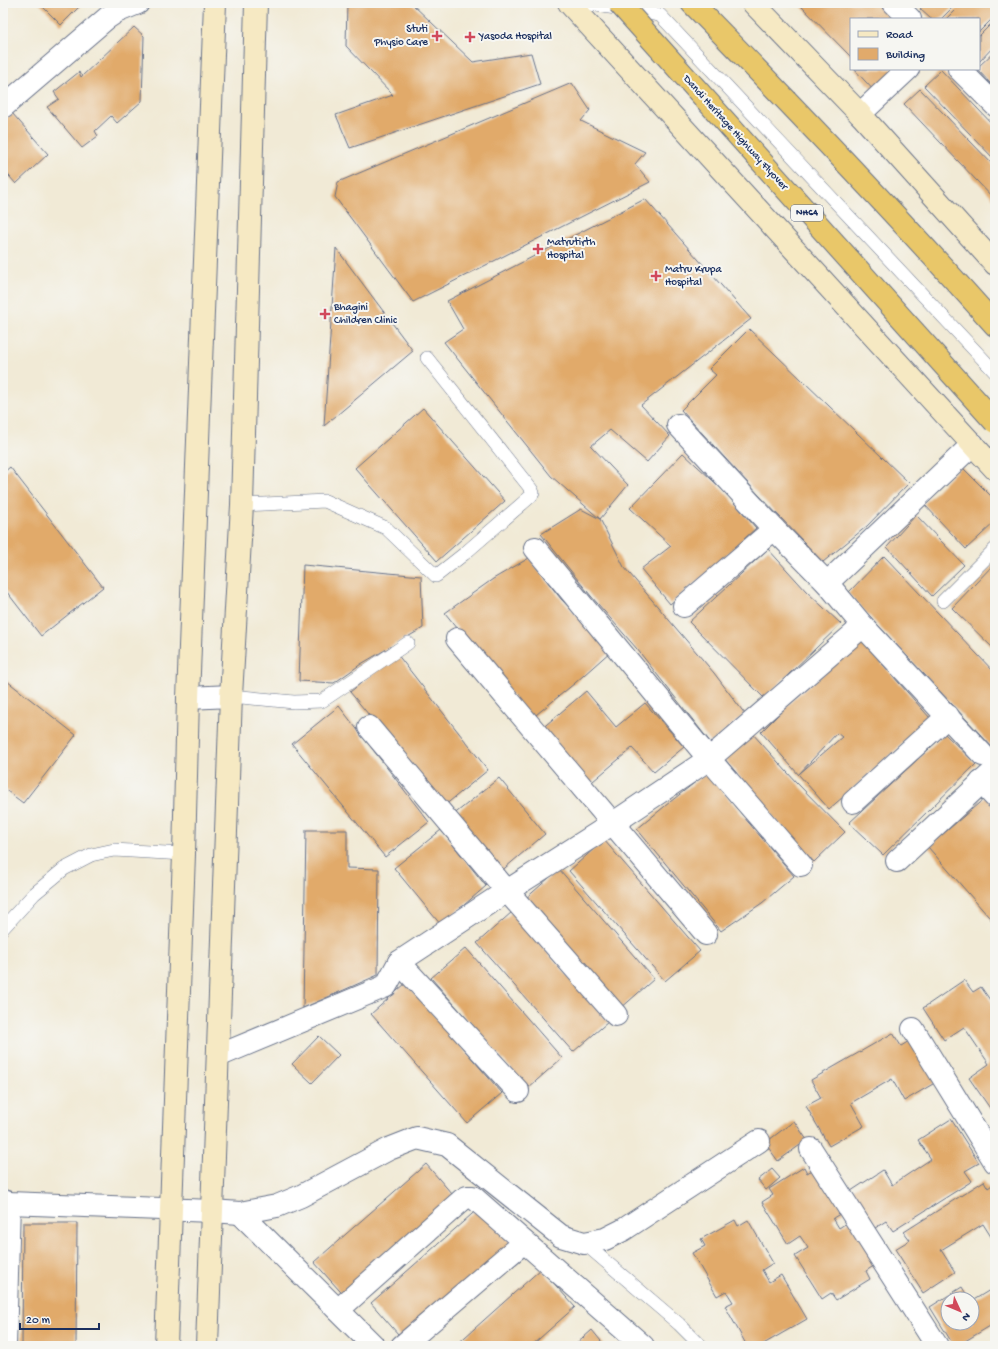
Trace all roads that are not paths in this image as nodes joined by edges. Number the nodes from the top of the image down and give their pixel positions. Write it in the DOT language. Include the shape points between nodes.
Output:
graph roads {
  1 [pos="138,3"];
  2 [pos="215,3"];
  3 [pos="256,3"];
  4 [pos="569,3"];
  5 [pos="584,3"];
  6 [pos="619,3"];
  7 [pos="692,3"];
  8 [pos="894,3"];
  9 [pos="757,4"];
  10 [pos="659,9"];
  11 [pos="909,18"];
  12 [pos="907,70"];
  13 [pos="960,70"];
  14 [pos="995,105"];
  15 [pos="3,107"];
  16 [pos="860,114"];
  17 [pos="995,264"];
  18 [pos="995,325"];
  19 [pos="427,358"];
  20 [pos="995,372"];
  21 [pos="995,422"];
  22 [pos="678,424"];
  23 [pos="973,444"];
  24 [pos="995,469"];
  25 [pos="242,505"];
  26 [pos="774,529"];
  27 [pos="535,548"];
  28 [pos="995,549"];
  29 [pos="827,583"];
  30 [pos="943,602"];
  31 [pos="684,606"];
  32 [pos="863,626"];
  33 [pos="457,639"];
  34 [pos="408,643"];
  35 [pos="230,696"];
  36 [pos="188,698"];
  37 [pos="948,716"];
  38 [pos="369,727"];
  39 [pos="709,759"];
  40 [pos="989,776"];
  41 [pos="853,802"];
  42 [pos="612,824"];
  43 [pos="184,854"];
  44 [pos="897,861"];
  45 [pos="801,865"];
  46 [pos="507,891"];
  47 [pos="3,928"];
  48 [pos="706,934"];
  49 [pos="399,962"];
  50 [pos="616,1015"];
  51 [pos="913,1029"];
  52 [pos="218,1056"];
  53 [pos="518,1091"];
  54 [pos="759,1141"];
  55 [pos="811,1149"];
  56 [pos="995,1162"];
  57 [pos="6,1202"];
  58 [pos="172,1209"];
  59 [pos="212,1211"];
  60 [pos="240,1213"];
  61 [pos="524,1242"];
  62 [pos="584,1243"];
  63 [pos="338,1310"];
  64 [pos="5,1346"];
  65 [pos="166,1346"];
  66 [pos="207,1346"];
  67 [pos="374,1346"];
  68 [pos="402,1346"];
  69 [pos="643,1346"];
  70 [pos="701,1346"];
  71 [pos="937,1346"];
  1 -- 15 [label="street" via="107,18"];
  2 -- 36 [label="street"];
  3 -- 25 [label="street"];
  4 -- 23 [label="street"];
  5 -- 10 [label="lane"];
  6 -- 21 [label="highway, Dandi Heritage Highway Flyover / NH64, bridge"];
  7 -- 18 [label="highway" via="927,249"];
  8 -- 11 [label="street"];
  9 -- 16 [label="street"];
  10 -- 20 [label="lane"];
  12 -- 16 [label="street"];
  13 -- 14 [label="street"];
  16 -- 17 [label="street"];
  19 -- 25 [label="lane" via="533,493 464,554 436,576 386,528 325,501"];
  22 -- 26 [label="street"];
  23 -- 24 [label="street"];
  23 -- 29 [label="street"];
  25 -- 35 [label="street"];
  26 -- 29 [label="street"];
  26 -- 31 [label="street"];
  27 -- 39 [label="street"];
  28 -- 30 [label="lane"];
  29 -- 32 [label="street"];
  32 -- 37 [label="street"];
  32 -- 39 [label="street"];
  33 -- 42 [label="street"];
  34 -- 35 [label="lane" via="322,701 294,702"];
  35 -- 36 [label="street"];
  35 -- 52 [label="street"];
  36 -- 43 [label="street"];
  37 -- 40 [label="street"];
  37 -- 41 [label="street"];
  38 -- 46 [label="street"];
  39 -- 42 [label="street"];
  39 -- 45 [label="street"];
  40 -- 44 [label="street"];
  42 -- 46 [label="street"];
  42 -- 48 [label="street"];
  43 -- 47 [label="lane" via="114,850 91,855 64,869 34,894"];
  43 -- 58 [label="street"];
  46 -- 49 [label="street"];
  46 -- 50 [label="street"];
  49 -- 52 [label="street" via="386,986"];
  49 -- 53 [label="street"];
  51 -- 56 [label="street"];
  52 -- 59 [label="street"];
  54 -- 62 [label="street" via="623,1230 606,1239"];
  55 -- 71 [label="street"];
  57 -- 58 [label="street"];
  57 -- 64 [label="street"];
  58 -- 59 [label="street"];
  58 -- 65 [label="street"];
  59 -- 60 [label="street"];
  59 -- 66 [label="street"];
  60 -- 62 [label="street" via="276,1206 300,1196 389,1149 417,1138 447,1145 561,1236"];
  60 -- 63 [label="street"];
  61 -- 63 [label="street" via="473,1198 467,1197"];
  61 -- 68 [label="street"];
  61 -- 69 [label="street"];
  62 -- 70 [label="lane"];
  63 -- 67 [label="street"];
}
